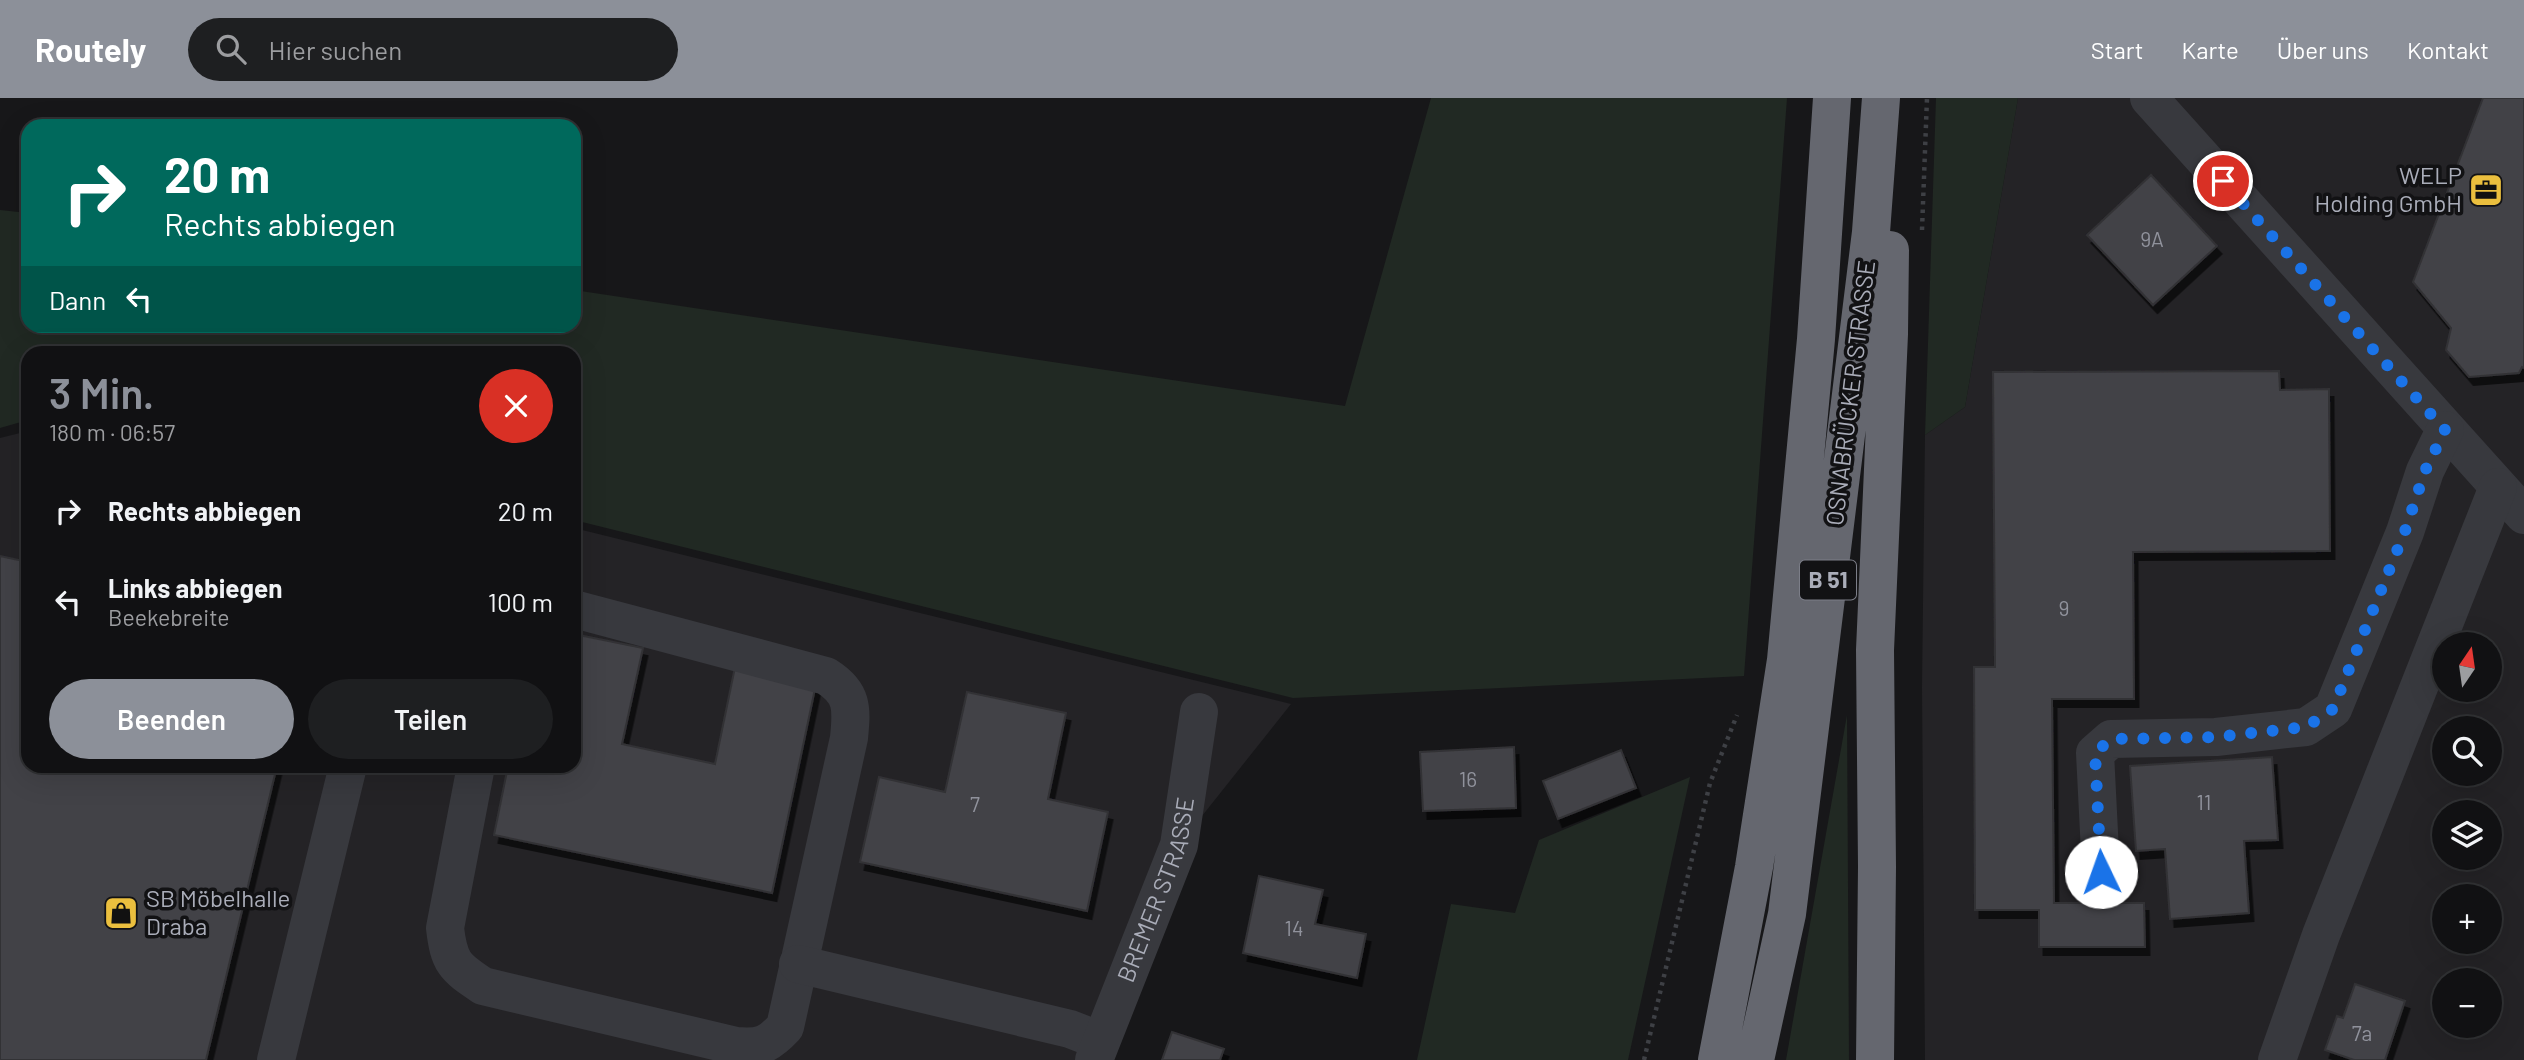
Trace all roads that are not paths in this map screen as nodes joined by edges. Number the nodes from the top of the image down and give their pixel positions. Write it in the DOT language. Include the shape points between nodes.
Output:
graph roads {
  1 [pos="1832,98"];
  2 [pos="1881,98"];
  3 [pos="1890,98"];
  4 [pos="2149,98"];
  5 [pos="2445,430"];
  6 [pos="2498,487"];
  7 [pos="2524,515"];
  8 [pos="581,611"];
  9 [pos="1199,712"];
  10 [pos="346,773"];
  11 [pos="475,773"];
  12 [pos="2101,872"];
  13 [pos="798,964"];
  14 [pos="1097,1051"];
  15 [pos="276,1060"];
  16 [pos="1717,1060"];
  17 [pos="1755,1060"];
  18 [pos="1874,1060"];
  19 [pos="2277,1060"];
  1 -- 16 [label="highway, OSNABRÜCKER STRASSE / B 51" via="1816,339 1786,660 1754,867"];
  2 -- 17 [label="highway, OSNABRÜCKER STRASSE / B 51" via="1871,232 1787,915"];
  3 -- 18 [label="highway" via="1889,334 1875,650"];
  4 -- 5 [label="street"];
  5 -- 6 [label="street"];
  5 -- 12 [label="street" via="2333,709 2306,727 2216,737 2111,739 2095,753"];
  6 -- 7 [label="street"];
  6 -- 19 [label="street" via="2321,935"];
  8 -- 13 [label="street" via="827,676 848,696 852,714 849,738"];
  9 -- 14 [label="street, BREMER STRASSE" via="1179,845"];
  10 -- 15 [label="street"];
  11 -- 13 [label="street" via="445,928 447,949 458,970 483,985 755,1048 785,1027"];
  13 -- 14 [label="street" via="1070,1029"];
}
